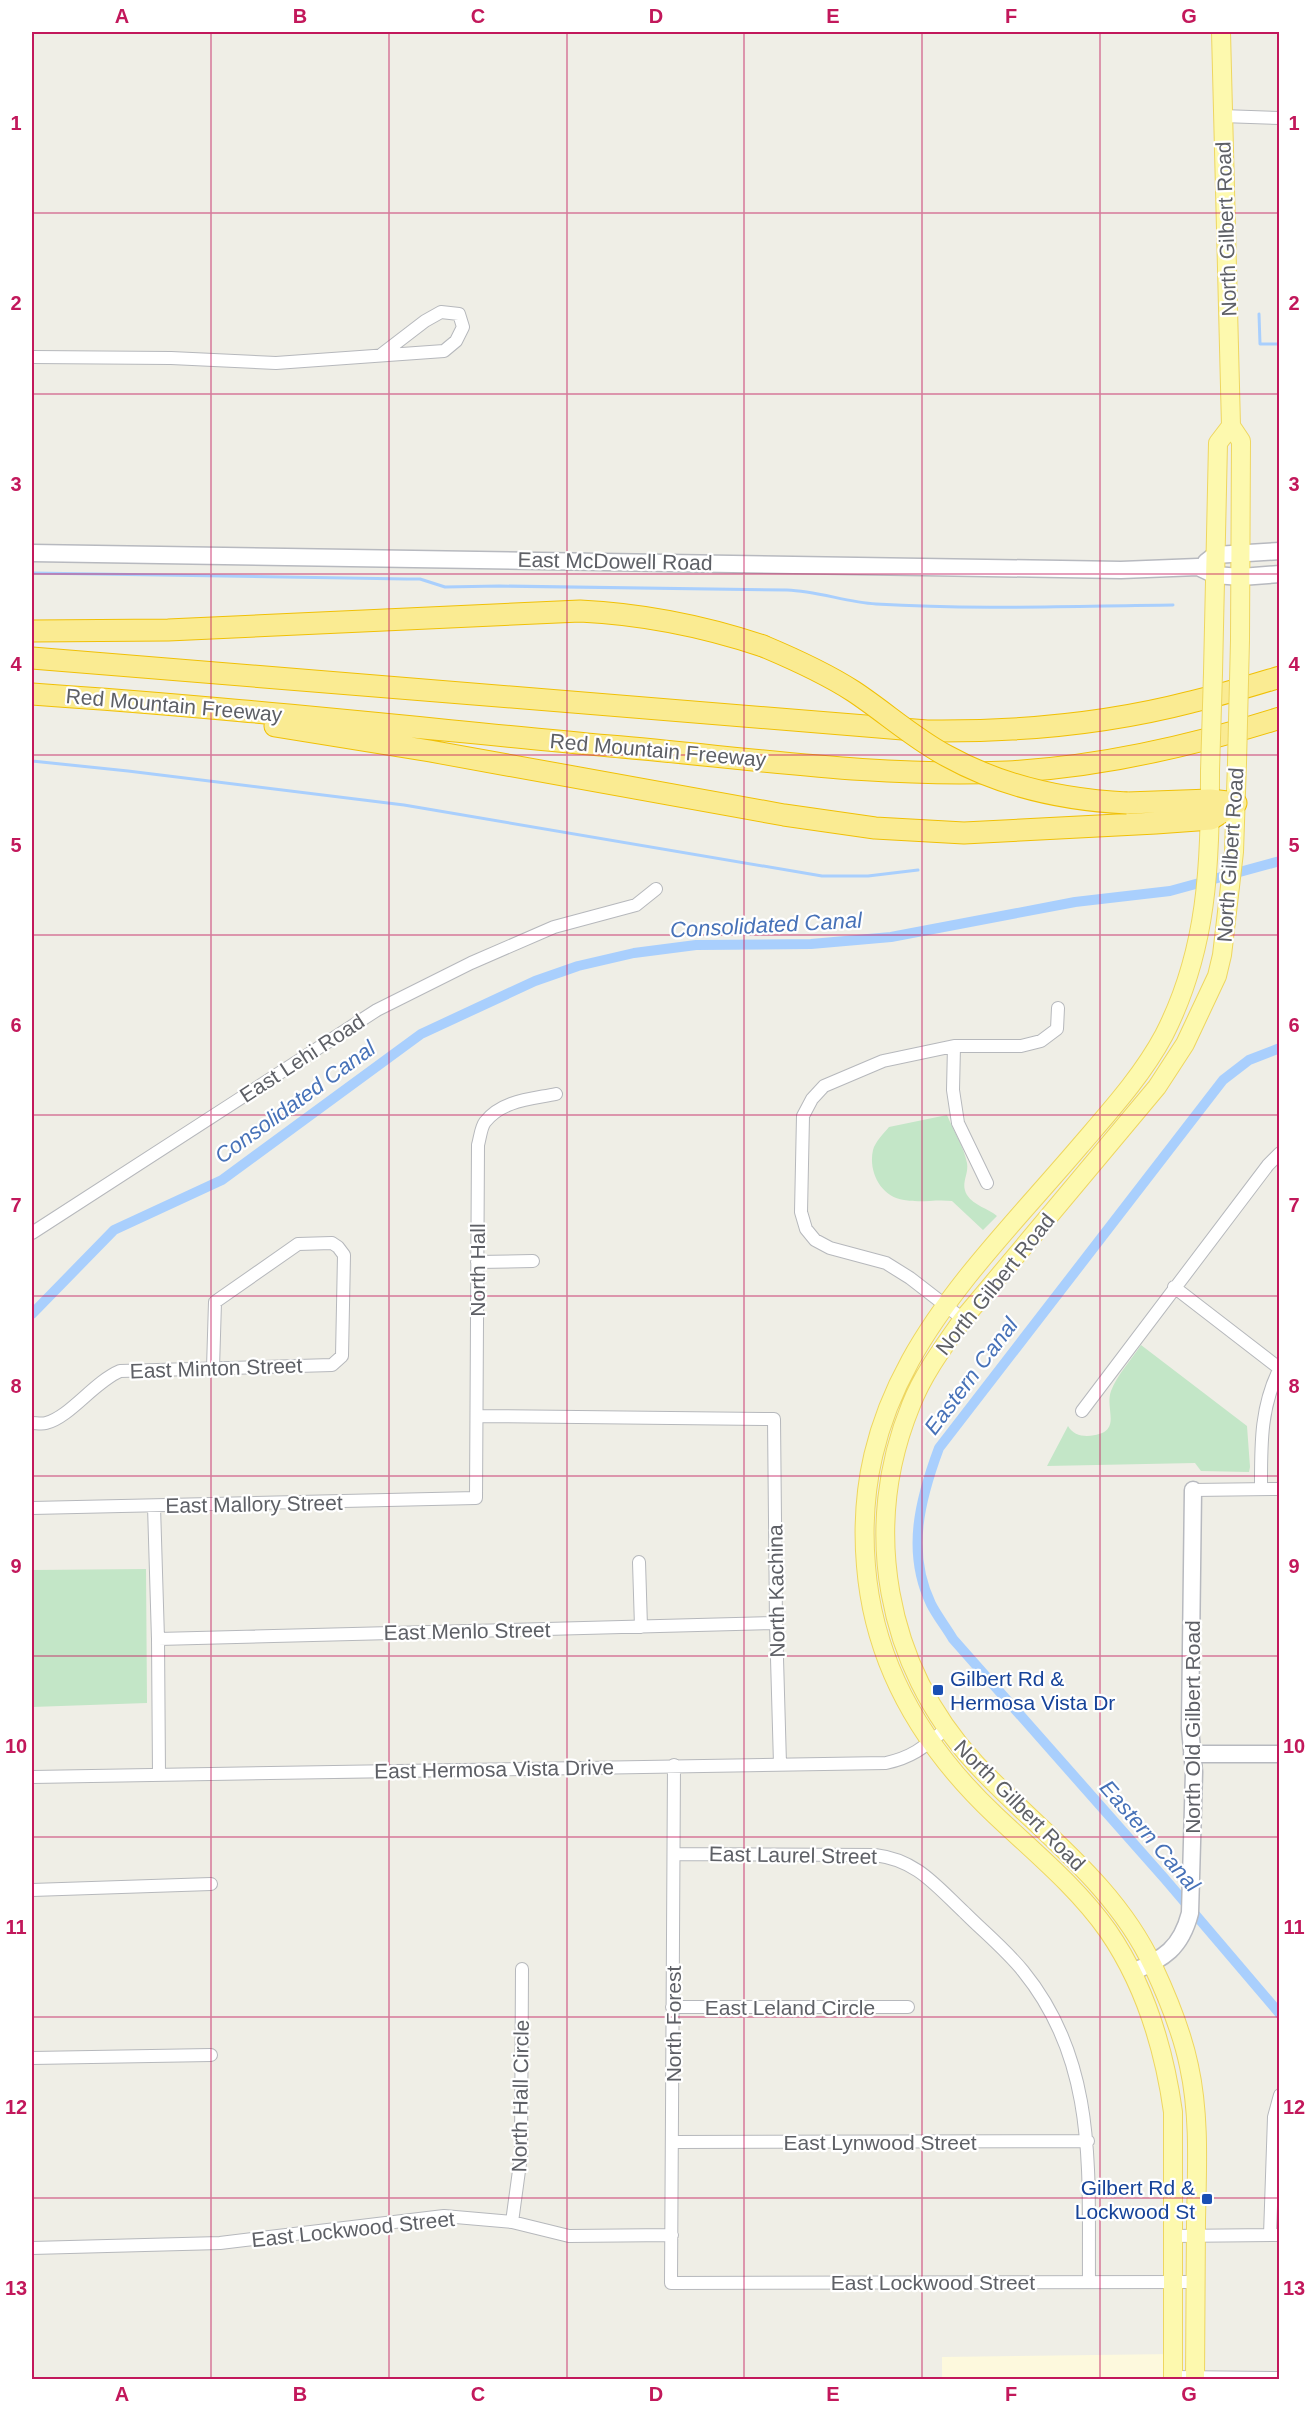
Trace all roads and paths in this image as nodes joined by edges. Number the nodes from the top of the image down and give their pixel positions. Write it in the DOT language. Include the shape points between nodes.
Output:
graph roads {
  1 [pos="1221,32"];
  2 [pos="1222,116"];
  3 [pos="1280,118"];
  4 [pos="382,354"];
  5 [pos="32,357"];
  6 [pos="1230,426"];
  7 [pos="1280,550"];
  8 [pos="1241,552"];
  9 [pos="32,553"];
  10 [pos="1215,555"];
  11 [pos="1198,567"];
  12 [pos="1280,574"];
  13 [pos="1215,576"];
  14 [pos="1241,577"];
  15 [pos="32,631"];
  16 [pos="32,658"];
  17 [pos="1280,677"];
  18 [pos="32,694"];
  19 [pos="96,699"];
  20 [pos="1280,718"];
  21 [pos="1236,803"];
  22 [pos="1211,809"];
  23 [pos="656,889"];
  24 [pos="1058,1008"];
  25 [pos="954,1046"];
  26 [pos="556,1094"];
  27 [pos="1280,1153"];
  28 [pos="987,1183"];
  29 [pos="32,1233"];
  30 [pos="533,1261"];
  31 [pos="477,1262"];
  32 [pos="1174,1287"];
  33 [pos="945,1305"];
  34 [pos="963,1319"];
  35 [pos="213,1368"];
  36 [pos="1279,1368"];
  37 [pos="1082,1411"];
  38 [pos="477,1416"];
  39 [pos="32,1424"];
  40 [pos="1261,1489"];
  41 [pos="1280,1489"];
  42 [pos="1193,1490"];
  43 [pos="476,1498"];
  44 [pos="154,1506"];
  45 [pos="32,1508"];
  46 [pos="639,1562"];
  47 [pos="776,1623"];
  48 [pos="641,1627"];
  49 [pos="158,1639"];
  50 [pos="946,1729"];
  51 [pos="929,1743"];
  52 [pos="1192,1754"];
  53 [pos="1280,1754"];
  54 [pos="780,1764"];
  55 [pos="674,1765"];
  56 [pos="159,1775"];
  57 [pos="32,1777"];
  58 [pos="674,1854"];
  59 [pos="211,1884"];
  60 [pos="32,1890"];
  61 [pos="1152,1964"];
  62 [pos="522,1969"];
  63 [pos="1132,1972"];
  64 [pos="672,2007"];
  65 [pos="908,2007"];
  66 [pos="211,2055"];
  67 [pos="32,2058"];
  68 [pos="1280,2095"];
  69 [pos="1088,2141"];
  70 [pos="673,2142"];
  71 [pos="512,2222"];
  72 [pos="672,2235"];
  73 [pos="1174,2235"];
  74 [pos="1275,2235"];
  75 [pos="1196,2236"];
  76 [pos="32,2248"];
  77 [pos="1089,2281"];
  78 [pos="1174,2282"];
  79 [pos="1196,2282"];
  80 [pos="671,2283"];
  81 [pos="1173,2378"];
  82 [pos="1195,2378"];
  83 [pos="1280,2378"];
  1 -- 2 [label="main road, North Gilbert Road"];
  2 -- 3 [label="street"];
  2 -- 6 [label="main road, North Gilbert Road"];
  4 -- 4 [label="street" via="444,351 456,341 463,327 459,314 441,312"];
  4 -- 5 [label="street" via="276,363"];
  6 -- 8 [label="main road, North Gilbert Road" via="1241,441"];
  6 -- 10 [label="main road, North Gilbert Road" via="1218,443"];
  7 -- 8 [label="street"];
  8 -- 10 [label="street"];
  8 -- 14 [label="main road, North Gilbert Road"];
  9 -- 11 [label="street, East McDowell Road" via="1121,570"];
  10 -- 11 [label="street"];
  10 -- 13 [label="main road, North Gilbert Road"];
  11 -- 13 [label="street"];
  12 -- 14 [label="street"];
  13 -- 14 [label="street"];
  13 -- 22 [label="main road, North Gilbert Road, bridge"];
  14 -- 21 [label="main road, North Gilbert Road, bridge"];
  15 -- 22 [label="highway, bridge" via="214,628 580,611 622,614 686,624 763,646 833,679 946,756 995,778 1083,801"];
  16 -- 17 [label="highway, Red Mountain Freeway" via="927,731 1111,718 1190,702"];
  18 -- 19 [label="highway, Red Mountain Freeway"];
  19 -- 20 [label="highway, Red Mountain Freeway" via="931,773 1010,772 1073,764 1154,750"];
  19 -- 22 [label="highway" via="143,711 345,737 875,828 1014,832"];
  21 -- 22 [label="highway"];
  21 -- 34 [label="main road, North Gilbert Road" via="1230,902 1217,976 1174,1063"];
  22 -- 33 [label="main road, North Gilbert Road" via="1198,948 1164,1034 1142,1070"];
  23 -- 29 [label="street, East Lehi Road" via="636,905 554,927 376,1010"];
  24 -- 25 [label="street" via="1057,1029 1041,1041 1021,1046"];
  25 -- 28 [label="street" via="952,1090 958,1123"];
  25 -- 33 [label="street" via="883,1061 842,1077 824,1086 803,1116 801,1212 806,1229 815,1240 830,1248 886,1263"];
  26 -- 31 [label="street, North Hall" via="516,1101 484,1123 478,1144"];
  27 -- 32 [label="street"];
  30 -- 31 [label="street"];
  31 -- 38 [label="street, North Hall"];
  32 -- 36 [label="street"];
  32 -- 37 [label="street"];
  33 -- 34 [label="street"];
  33 -- 51 [label="main road, North Gilbert Road" via="908,1362 887,1409 872,1456 864,1527 870,1597 882,1646 898,1689"];
  34 -- 50 [label="main road, North Gilbert Road" via="940,1350 911,1404 891,1471 885,1540 889,1591 906,1650"];
  35 -- 35 [label="street, East Minton Street" via="332,1365 342,1356 344,1254 338,1247 332,1243 298,1244 215,1302"];
  35 -- 39 [label="street, East Minton Street" via="120,1371 106,1377 60,1416 45,1424"];
  36 -- 40 [label="street" via="1263,1414"];
  38 -- 43 [label="street, North Hall"];
  38 -- 47 [label="street, North Kachina" via="774,1419"];
  40 -- 41 [label="street"];
  40 -- 42 [label="street"];
  42 -- 52 [label="street, North Old Gilbert Road"];
  43 -- 44 [label="street, East Mallory Street"];
  44 -- 45 [label="street, East Mallory Street"];
  44 -- 49 [label="street"];
  46 -- 48 [label="street"];
  47 -- 48 [label="street, East Menlo Street"];
  47 -- 54 [label="street, North Kachina"];
  48 -- 49 [label="street, East Menlo Street"];
  49 -- 56 [label="street"];
  50 -- 51 [label="street, East Hermosa Vista Drive"];
  50 -- 61 [label="main road, North Gilbert Road" via="1006,1795 1083,1867 1110,1898"];
  51 -- 54 [label="street, East Hermosa Vista Drive" via="904,1759 886,1763"];
  51 -- 63 [label="main road, North Gilbert Road" via="990,1811 1079,1894"];
  52 -- 53 [label="street"];
  52 -- 61 [label="street, North Old Gilbert Road" via="1192,1893 1186,1928 1164,1957"];
  54 -- 55 [label="street, East Hermosa Vista Drive"];
  55 -- 56 [label="street, East Hermosa Vista Drive"];
  55 -- 58 [label="street, North Forest"];
  56 -- 57 [label="street, East Hermosa Vista Drive"];
  58 -- 64 [label="street, North Forest"];
  58 -- 69 [label="street, East Laurel Street" via="875,1855 895,1857 913,1866 989,1936 1023,1972 1044,2002 1074,2069"];
  59 -- 60 [label="street"];
  61 -- 63 [label="street, North Old Gilbert Road"];
  61 -- 75 [label="main road, North Gilbert Road" via="1189,2066 1195,2109"];
  62 -- 71 [label="street, North Hall Circle" via="521,2156"];
  63 -- 73 [label="main road, North Gilbert Road" via="1154,2025 1168,2074 1173,2112"];
  64 -- 65 [label="street, East Leland Circle"];
  64 -- 70 [label="street, North Forest"];
  66 -- 67 [label="street"];
  68 -- 74 [label="street" via="1274,2117"];
  69 -- 70 [label="street, East Lynwood Street"];
  69 -- 77 [label="street"];
  70 -- 72 [label="street, North Forest"];
  71 -- 72 [label="street, East Lockwood Street" via="569,2235"];
  71 -- 76 [label="street, East Lockwood Street" via="444,2216 220,2243"];
  72 -- 80 [label="street, North Forest"];
  73 -- 75 [label="street"];
  73 -- 78 [label="main road, North Gilbert Road"];
  74 -- 75 [label="street"];
  75 -- 79 [label="main road, North Gilbert Road"];
  77 -- 78 [label="street, East Lockwood Street"];
  77 -- 80 [label="street, East Lockwood Street"];
  78 -- 79 [label="street, East Lockwood Street"];
  78 -- 81 [label="main road, North Gilbert Road"];
  79 -- 82 [label="main road, North Gilbert Road"];
  81 -- 82 [label="street"];
  82 -- 83 [label="street"];
}
